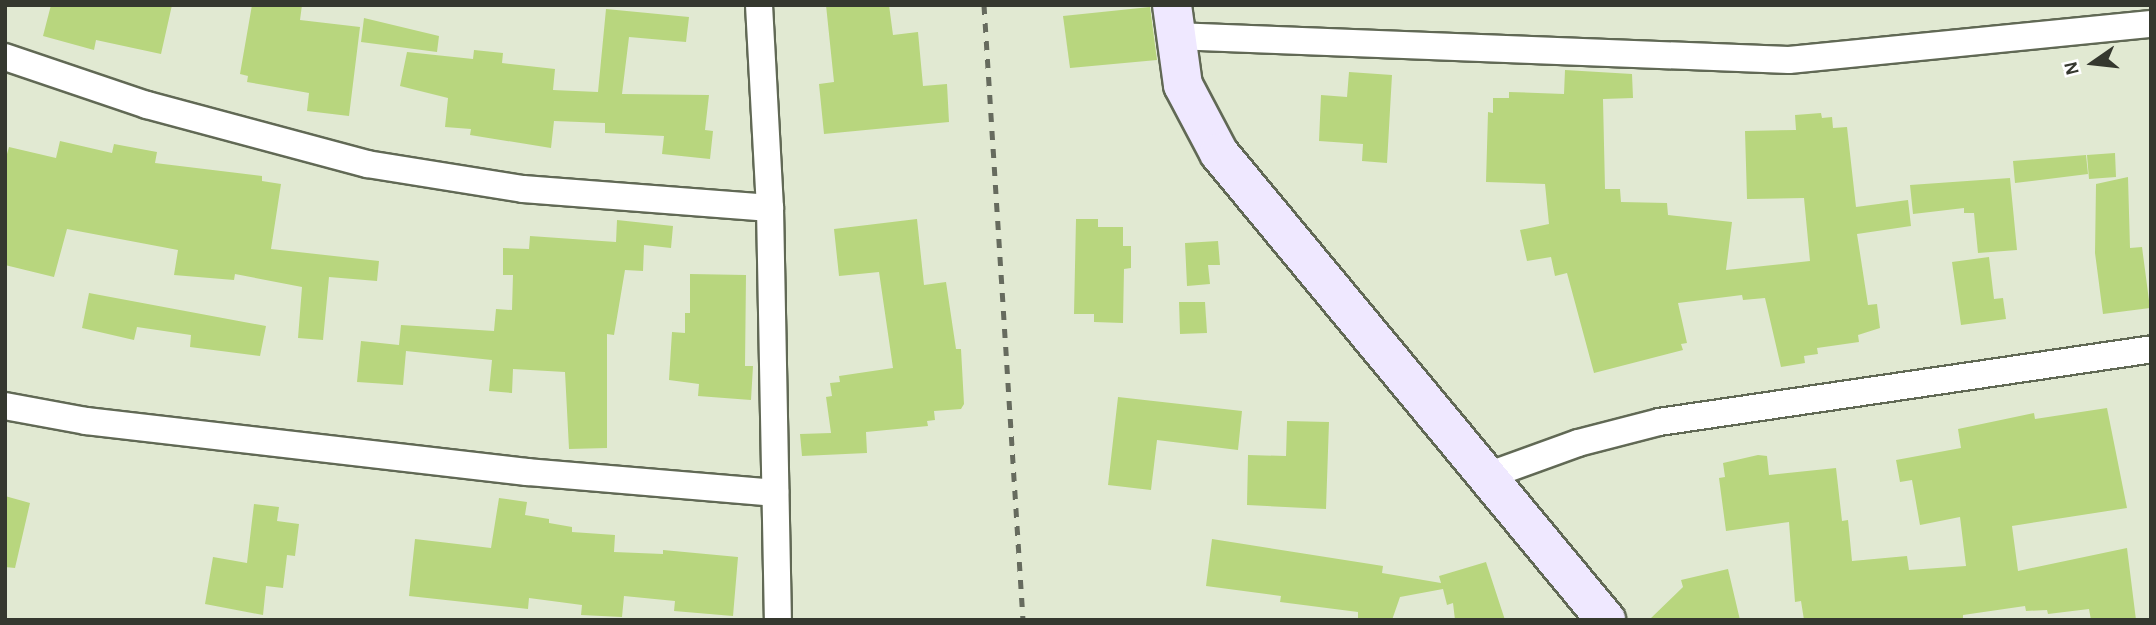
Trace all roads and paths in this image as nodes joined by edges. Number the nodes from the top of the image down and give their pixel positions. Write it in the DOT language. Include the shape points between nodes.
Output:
graph roads {
  1 [pos="759,5"];
  2 [pos="1173,21"];
  3 [pos="2151,23"];
  4 [pos="5,57"];
  5 [pos="770,208"];
  6 [pos="2151,349"];
  7 [pos="5,406"];
  8 [pos="1488,476"];
  9 [pos="775,493"];
  10 [pos="778,620"];
  11 [pos="1606,620"];
  1 -- 5 [label="street"];
  2 -- 3 [label="street" via="1788,60"];
  2 -- 8 [label="street" via="1183,85 1219,153"];
  4 -- 5 [label="street" via="147,105 367,164 523,189"];
  5 -- 9 [label="street"];
  6 -- 8 [label="street" via="1659,422 1578,443"];
  7 -- 9 [label="street" via="86,421 527,472"];
  8 -- 11 [label="street"];
  9 -- 10 [label="street"];
}
